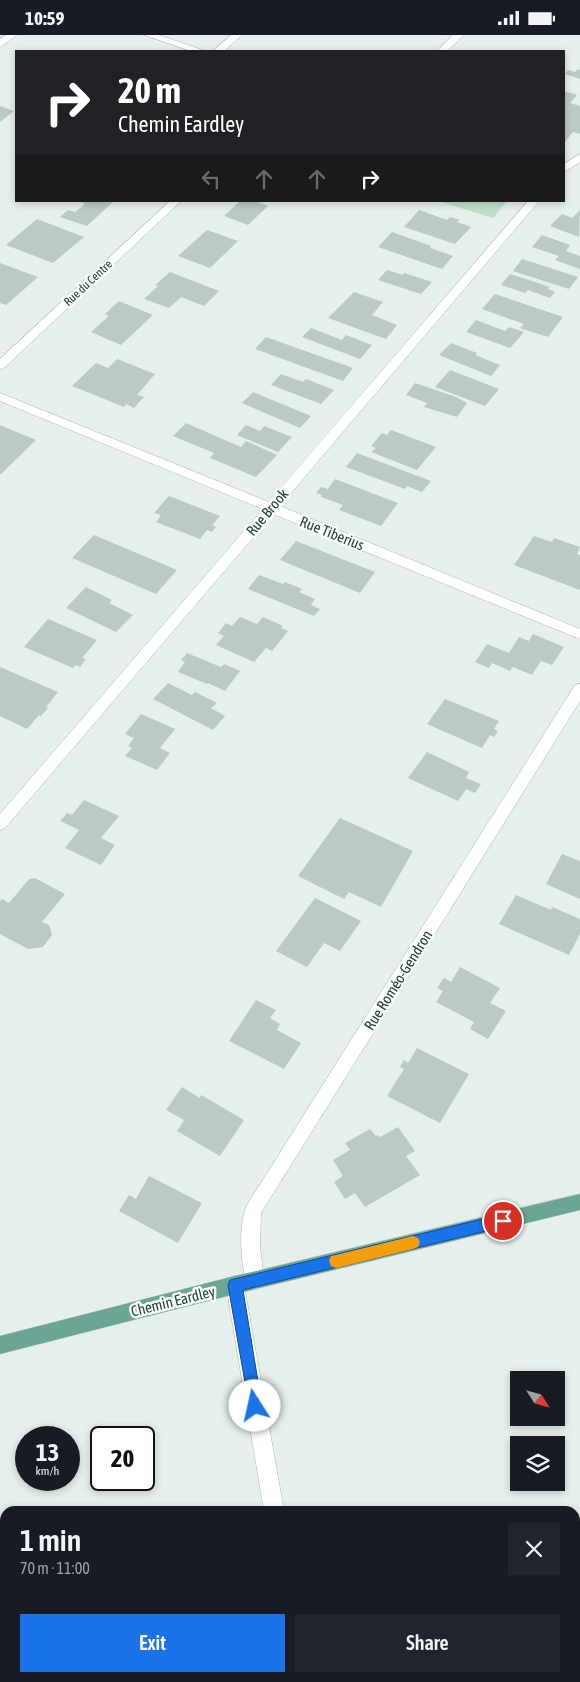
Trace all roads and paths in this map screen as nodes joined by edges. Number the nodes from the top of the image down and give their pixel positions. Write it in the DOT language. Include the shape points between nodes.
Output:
graph roads {
  1 [pos="12,35"];
  2 [pos="149,35"];
  3 [pos="237,35"];
  4 [pos="459,35"];
  5 [pos="0,44"];
  6 [pos="197,50"];
  7 [pos="219,50"];
  8 [pos="443,50"];
  9 [pos="580,157"];
  10 [pos="565,168"];
  11 [pos="565,169"];
  12 [pos="580,174"];
  13 [pos="175,202"];
  14 [pos="533,202"];
  15 [pos="0,365"];
  16 [pos="0,397"];
  17 [pos="270,508"];
  18 [pos="580,634"];
  19 [pos="580,689"];
  20 [pos="0,824"];
  21 [pos="580,1202"];
  22 [pos="254,1281"];
  23 [pos="235,1285"];
  24 [pos="0,1345"];
  25 [pos="273,1506"];
  1 -- 5 [label="street"];
  2 -- 6 [label="street"];
  3 -- 7 [label="street"];
  4 -- 8 [label="street"];
  9 -- 10 [label="street"];
  11 -- 12 [label="street"];
  13 -- 15 [label="street, Rue du Centre"];
  14 -- 17 [label="street, Rue Brook"];
  16 -- 17 [label="street, Rue Tiberius"];
  17 -- 18 [label="street, Rue Tiberius"];
  17 -- 20 [label="street, Rue Brook"];
  19 -- 22 [label="street, Rue Roméo-Gendron" via="253,1211 250,1244"];
  21 -- 22 [label="main road, Chemin Eardley"];
  22 -- 23 [label="main road, Chemin Eardley"];
  23 -- 24 [label="main road, Chemin Eardley"];
  23 -- 25 [label="street"];
}
